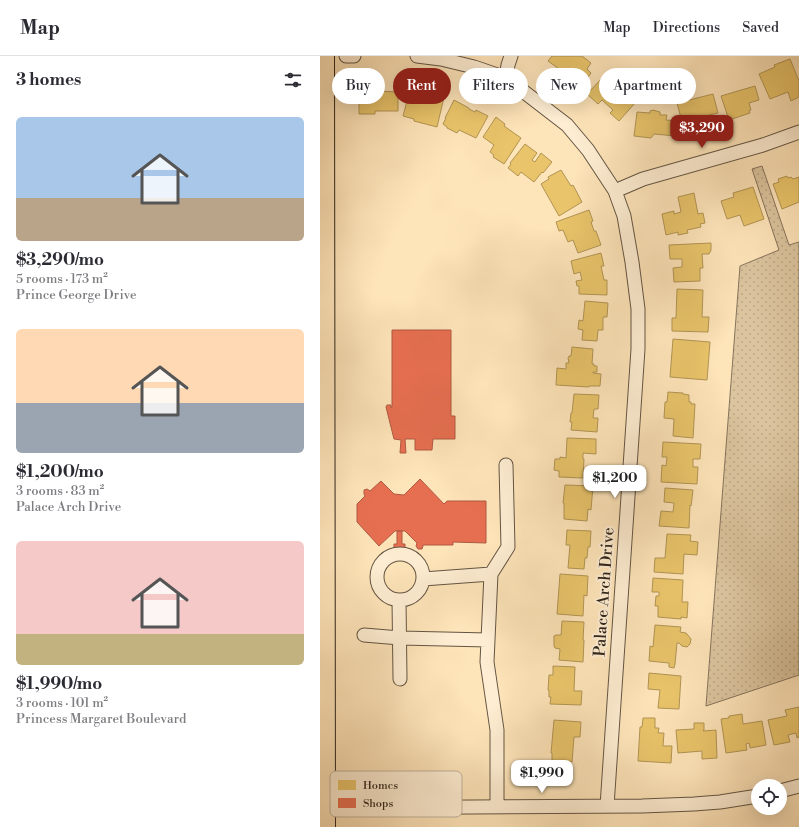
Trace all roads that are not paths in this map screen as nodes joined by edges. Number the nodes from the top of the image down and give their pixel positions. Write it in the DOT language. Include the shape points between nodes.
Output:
graph roads {
  1 [pos="326,56"];
  2 [pos="346,56"];
  3 [pos="354,56"];
  4 [pos="417,56"];
  5 [pos="511,56"];
  6 [pos="477,68"];
  7 [pos="508,68"];
  8 [pos="528,95"];
  9 [pos="799,132"];
  10 [pos="615,191"];
  11 [pos="506,465"];
  12 [pos="490,574"];
  13 [pos="423,579"];
  14 [pos="399,600"];
  15 [pos="364,635"];
  16 [pos="400,638"];
  17 [pos="488,640"];
  18 [pos="400,679"];
  19 [pos="799,786"];
  20 [pos="787,789"];
  21 [pos="751,797"];
  22 [pos="607,806"];
  23 [pos="462,807"];
  24 [pos="497,807"];
  25 [pos="324,808"];
  26 [pos="327,827"];
  1 -- 25 [label="main road"];
  2 -- 3 [label="street"];
  4 -- 6 [label="street, Palace Arch Drive"];
  5 -- 7 [label="street"];
  8 -- 10 [label="street, Palace Arch Drive" via="567,125 588,150"];
  9 -- 10 [label="street" via="763,145 643,179"];
  10 -- 22 [label="street, Palace Arch Drive" via="624,216 632,262 638,309 638,349"];
  11 -- 12 [label="street" via="508,547"];
  12 -- 13 [label="street"];
  12 -- 17 [label="street"];
  13 -- 14 [label="street" via="418,592"];
  13 -- 14 [label="street" via="422,571 414,558 400,554 386,558 377,570 377,584 386,596"];
  14 -- 16 [label="street"];
  15 -- 16 [label="street"];
  16 -- 17 [label="street"];
  16 -- 18 [label="street"];
  17 -- 24 [label="street" via="487,662 497,730"];
  19 -- 20 [label="street"];
  21 -- 22 [label="street" via="694,804"];
  22 -- 24 [label="street"];
  23 -- 24 [label="street"];
  25 -- 26 [label="main road"];
}
